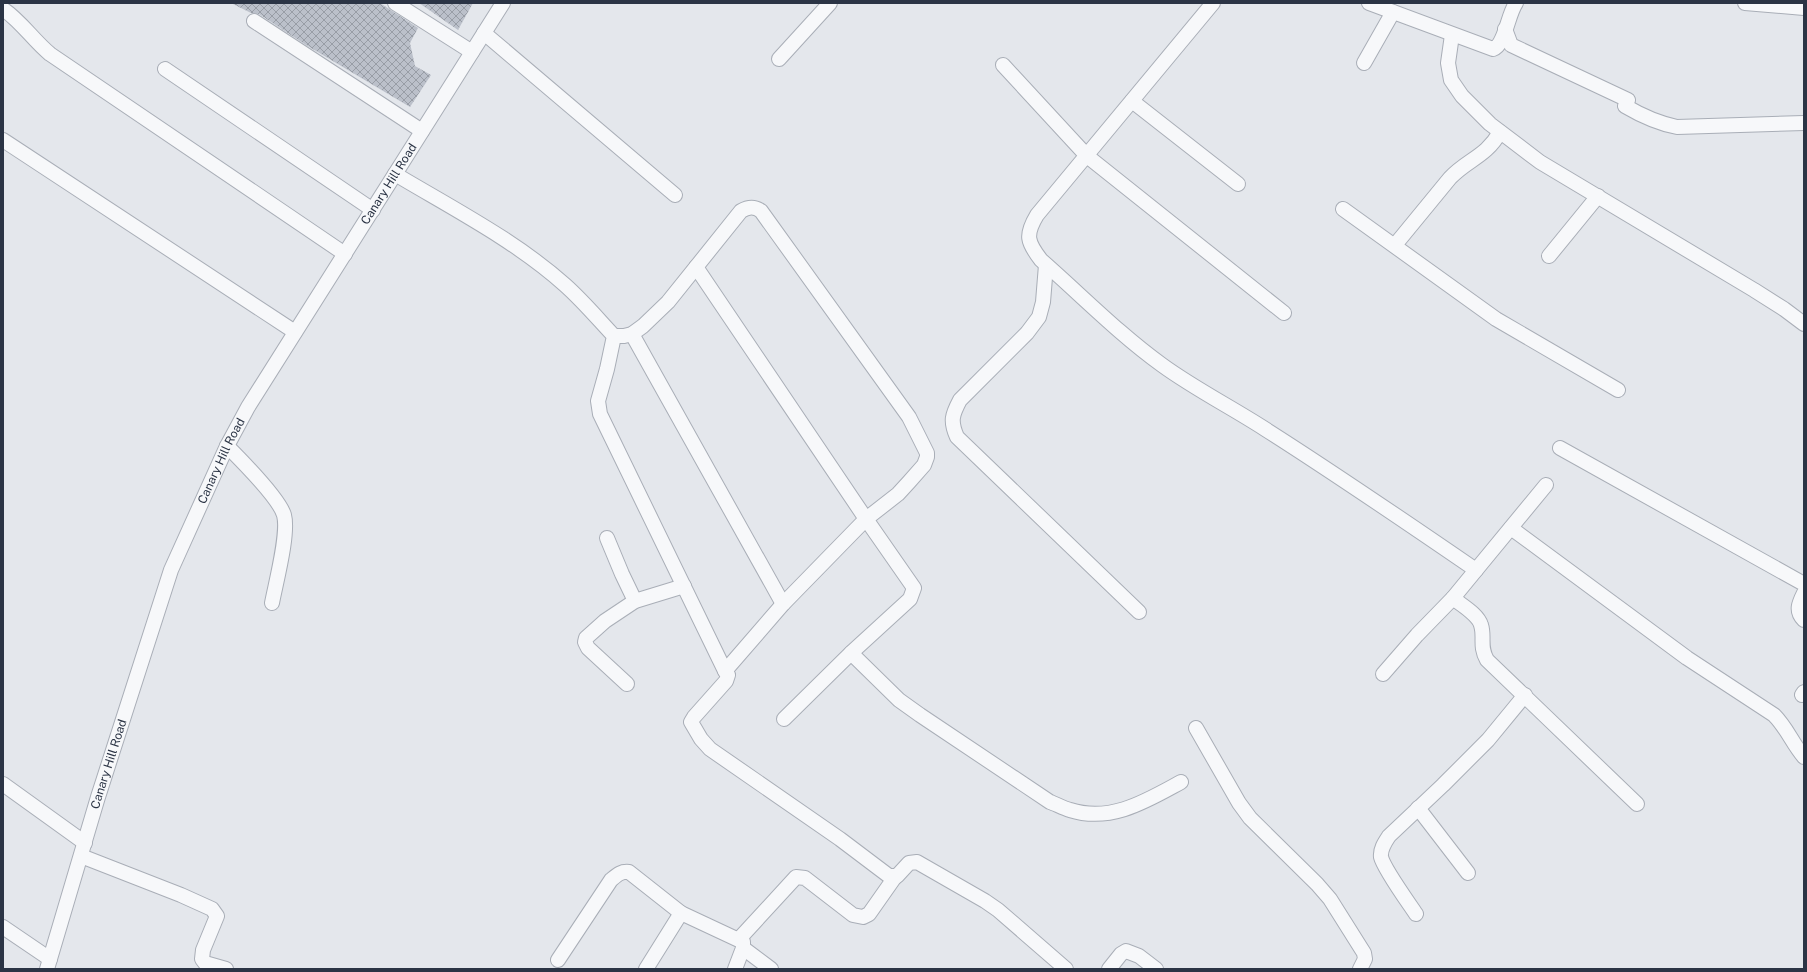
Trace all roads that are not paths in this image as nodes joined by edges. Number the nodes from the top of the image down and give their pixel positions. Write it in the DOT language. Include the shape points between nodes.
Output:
graph roads {
  1 [pos="395,3"];
  2 [pos="503,3"];
  3 [pos="830,3"];
  4 [pos="1368,3"];
  5 [pos="1516,3"];
  6 [pos="1745,3"];
  7 [pos="1209,4"];
  8 [pos="1804,8"];
  9 [pos="3,9"];
  10 [pos="1393,12"];
  11 [pos="254,21"];
  12 [pos="1505,29"];
  13 [pos="484,33"];
  14 [pos="1452,35"];
  15 [pos="472,52"];
  16 [pos="779,59"];
  17 [pos="1364,63"];
  18 [pos="1003,65"];
  19 [pos="165,69"];
  20 [pos="1132,101"];
  21 [pos="1804,123"];
  22 [pos="422,131"];
  23 [pos="1500,132"];
  24 [pos="3,140"];
  25 [pos="1087,156"];
  26 [pos="395,174"];
  27 [pos="1238,184"];
  28 [pos="675,195"];
  29 [pos="1598,196"];
  30 [pos="1342,209"];
  31 [pos="373,210"];
  32 [pos="1395,246"];
  33 [pos="345,254"];
  34 [pos="1549,256"];
  35 [pos="1046,265"];
  36 [pos="696,267"];
  37 [pos="1284,313"];
  38 [pos="1804,324"];
  39 [pos="295,332"];
  40 [pos="632,334"];
  41 [pos="614,336"];
  42 [pos="1618,390"];
  43 [pos="227,446"];
  44 [pos="1560,448"];
  45 [pos="1546,485"];
  46 [pos="866,519"];
  47 [pos="1511,528"];
  48 [pos="607,538"];
  49 [pos="1476,570"];
  50 [pos="1804,584"];
  51 [pos="684,586"];
  52 [pos="1804,593"];
  53 [pos="1453,598"];
  54 [pos="635,601"];
  55 [pos="272,603"];
  56 [pos="783,604"];
  57 [pos="1139,612"];
  58 [pos="1804,620"];
  59 [pos="851,654"];
  60 [pos="725,671"];
  61 [pos="1382,674"];
  62 [pos="627,684"];
  63 [pos="1525,695"];
  64 [pos="784,719"];
  65 [pos="1196,728"];
  66 [pos="1804,757"];
  67 [pos="1181,782"];
  68 [pos="3,784"];
  69 [pos="1637,804"];
  70 [pos="1418,808"];
  71 [pos="83,850"];
  72 [pos="1468,873"];
  73 [pos="895,877"];
  74 [pos="681,913"];
  75 [pos="1416,914"];
  76 [pos="3,927"];
  77 [pos="741,944"];
  78 [pos="558,960"];
  79 [pos="48,964"];
  80 [pos="226,969"];
  81 [pos="646,969"];
  82 [pos="735,969"];
  83 [pos="771,969"];
  84 [pos="1066,969"];
  85 [pos="1109,969"];
  86 [pos="1156,969"];
  87 [pos="1360,969"];
  1 -- 15 [label="street"];
  2 -- 13 [label="street, Canary Hill Road"];
  3 -- 16 [label="street"];
  4 -- 10 [label="street"];
  5 -- 12 [label="street"];
  6 -- 8 [label="street"];
  7 -- 20 [label="street"];
  9 -- 33 [label="street" via="50,54"];
  10 -- 14 [label="street"];
  10 -- 17 [label="street"];
  11 -- 22 [label="street"];
  12 -- 14 [label="street" via="1499,45 1493,49"];
  12 -- 21 [label="street" via="1510,45 1626,103 1648,119 1663,124 1677,126"];
  13 -- 15 [label="street, Canary Hill Road"];
  13 -- 28 [label="street"];
  14 -- 23 [label="street" via="1448,63 1451,80 1462,96"];
  15 -- 22 [label="street, Canary Hill Road"];
  18 -- 25 [label="street"];
  19 -- 31 [label="street"];
  20 -- 25 [label="street"];
  20 -- 27 [label="street"];
  22 -- 26 [label="street, Canary Hill Road"];
  23 -- 29 [label="street" via="1540,162"];
  23 -- 32 [label="street" via="1487,151 1450,178"];
  24 -- 39 [label="street"];
  25 -- 35 [label="street" via="1037,215 1031,226 1029,241 1032,249"];
  25 -- 37 [label="street"];
  26 -- 31 [label="street, Canary Hill Road"];
  26 -- 41 [label="street" via="511,244 540,265 566,286"];
  29 -- 34 [label="street"];
  29 -- 38 [label="street" via="1784,308"];
  30 -- 32 [label="street"];
  31 -- 33 [label="street, Canary Hill Road"];
  32 -- 42 [label="street" via="1496,319"];
  33 -- 39 [label="street, Canary Hill Road"];
  35 -- 49 [label="street" via="1161,364 1198,390 1270,432"];
  35 -- 57 [label="street" via="1039,317 1027,333 960,400 953,413 952,426 957,437"];
  36 -- 40 [label="street" via="668,302"];
  36 -- 46 [label="street"];
  36 -- 46 [label="street" via="740,211 751,207 761,211 909,417 928,457 898,494"];
  39 -- 43 [label="street, Canary Hill Road"];
  40 -- 41 [label="street"];
  40 -- 56 [label="street"];
  41 -- 51 [label="street" via="598,401 600,414"];
  43 -- 55 [label="street" via="277,501 284,514 285,531"];
  43 -- 71 [label="street, Canary Hill Road" via="171,570"];
  44 -- 50 [label="street"];
  45 -- 47 [label="street"];
  46 -- 56 [label="street"];
  46 -- 59 [label="street" via="913,585 914,592 910,599"];
  47 -- 49 [label="street"];
  47 -- 66 [label="street" via="1687,658 1774,715 1785,726"];
  48 -- 54 [label="street"];
  49 -- 53 [label="street"];
  51 -- 54 [label="street"];
  51 -- 60 [label="street"];
  52 -- 58 [label="street" via="1798,609"];
  53 -- 61 [label="street"];
  53 -- 63 [label="street" via="1478,619 1482,626 1482,652 1486,660"];
  54 -- 62 [label="street" via="605,621 588,635 585,642 588,648"];
  56 -- 60 [label="street"];
  59 -- 64 [label="street"];
  59 -- 67 [label="street" via="899,700 920,716 1050,802 1070,810 1094,814 1117,812 1139,805"];
  60 -- 73 [label="street" via="728,675 726,681 692,719 692,725 701,739 721,758 889,876"];
  63 -- 69 [label="street"];
  63 -- 70 [label="street" via="1488,740"];
  65 -- 87 [label="street" via="1250,818 1318,884 1330,899 1364,953 1365,960"];
  68 -- 71 [label="street"];
  70 -- 72 [label="street"];
  70 -- 75 [label="street" via="1389,836 1383,844 1381,856"];
  71 -- 79 [label="street, Canary Hill Road"];
  71 -- 80 [label="street" via="212,909 217,916 203,950 202,959 205,963"];
  73 -- 77 [label="street" via="869,914 858,917 805,878 796,877"];
  73 -- 84 [label="street" via="909,863 920,863 994,907"];
  74 -- 77 [label="street"];
  74 -- 78 [label="street" via="629,872 619,873 611,880"];
  74 -- 81 [label="street"];
  76 -- 79 [label="street"];
  77 -- 82 [label="street"];
  77 -- 83 [label="street"];
  85 -- 86 [label="street" via="1121,954 1126,952 1139,956"];
}
